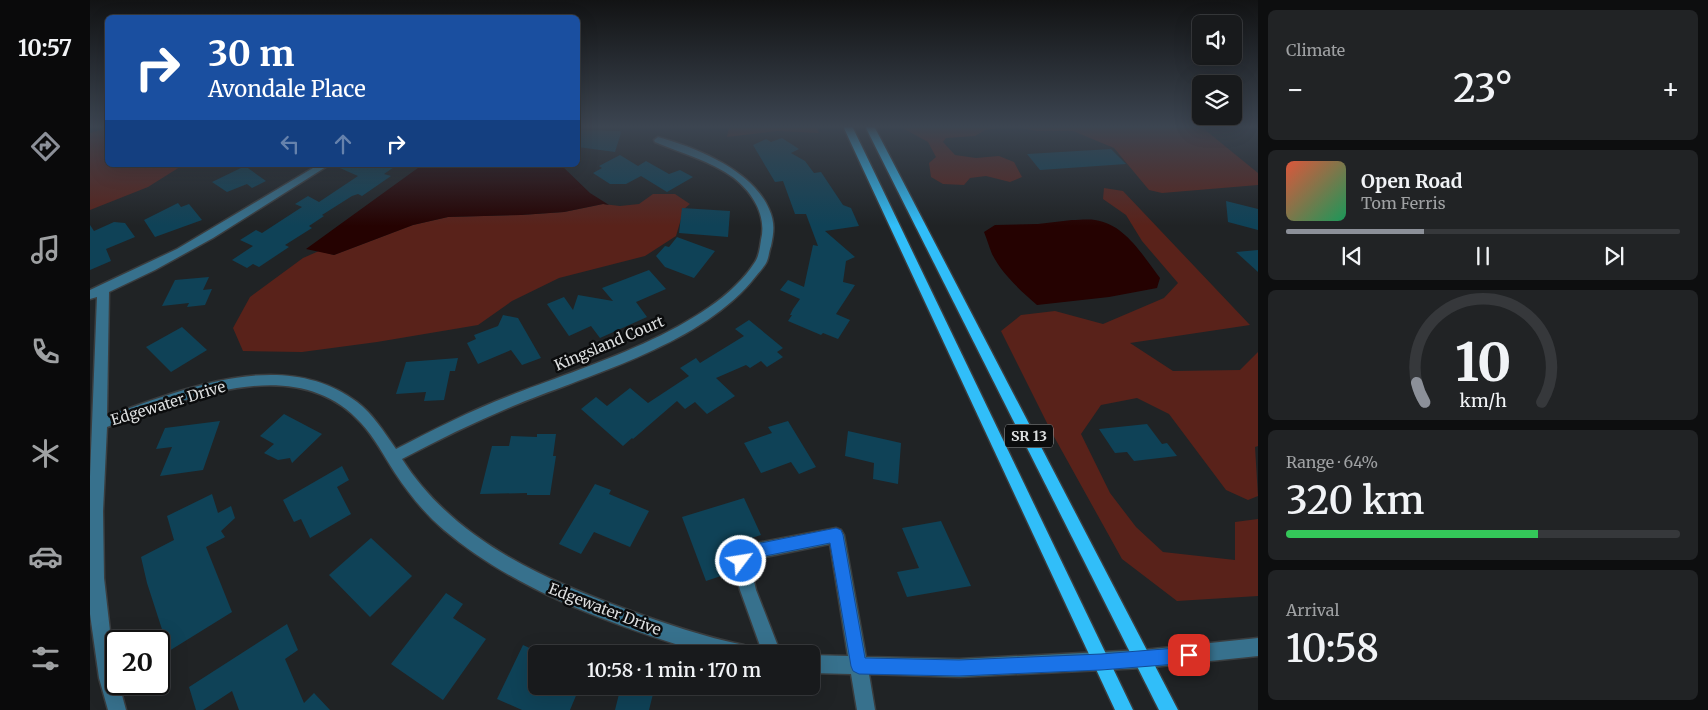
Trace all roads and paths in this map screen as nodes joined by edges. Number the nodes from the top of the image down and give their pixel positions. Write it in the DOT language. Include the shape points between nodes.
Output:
graph roads {
  1 [pos="704,159"];
  2 [pos="874,159"];
  3 [pos="874,159"];
  4 [pos="321,167"];
  5 [pos="97,293"];
  6 [pos="100,424"];
  7 [pos="393,457"];
  8 [pos="91,609"];
  9 [pos="709,645"];
  10 [pos="769,645"];
  11 [pos="1258,648"];
  12 [pos="1142,659"];
  13 [pos="1101,662"];
  14 [pos="820,664"];
  15 [pos="859,666"];
  16 [pos="117,710"];
  17 [pos="866,710"];
  18 [pos="1124,710"];
  19 [pos="1169,710"];
  1 -- 7 [label="street, Kingsland Court" via="737,176 758,198 768,224 767,250 748,281 717,308 639,351 514,400"];
  2 -- 12 [label="main road, SR 13"];
  3 -- 13 [label="main road, SR 13"];
  4 -- 5 [label="street" via="202,241"];
  5 -- 6 [label="street"];
  6 -- 7 [label="street, Edgewater Drive" via="199,391 259,380 286,381 335,394 352,404 366,417"];
  6 -- 8 [label="street"];
  7 -- 9 [label="street, Edgewater Drive" via="428,504 496,558 584,604"];
  8 -- 16 [label="street" via="98,650"];
  10 -- 15 [label="street" via="741,561 751,552 836,535"];
  11 -- 12 [label="street"];
  12 -- 13 [label="street"];
  12 -- 19 [label="main road, SR 13"];
  13 -- 15 [label="street" via="959,668"];
  13 -- 18 [label="main road, SR 13"];
  14 -- 15 [label="street"];
  15 -- 17 [label="street"];
}
